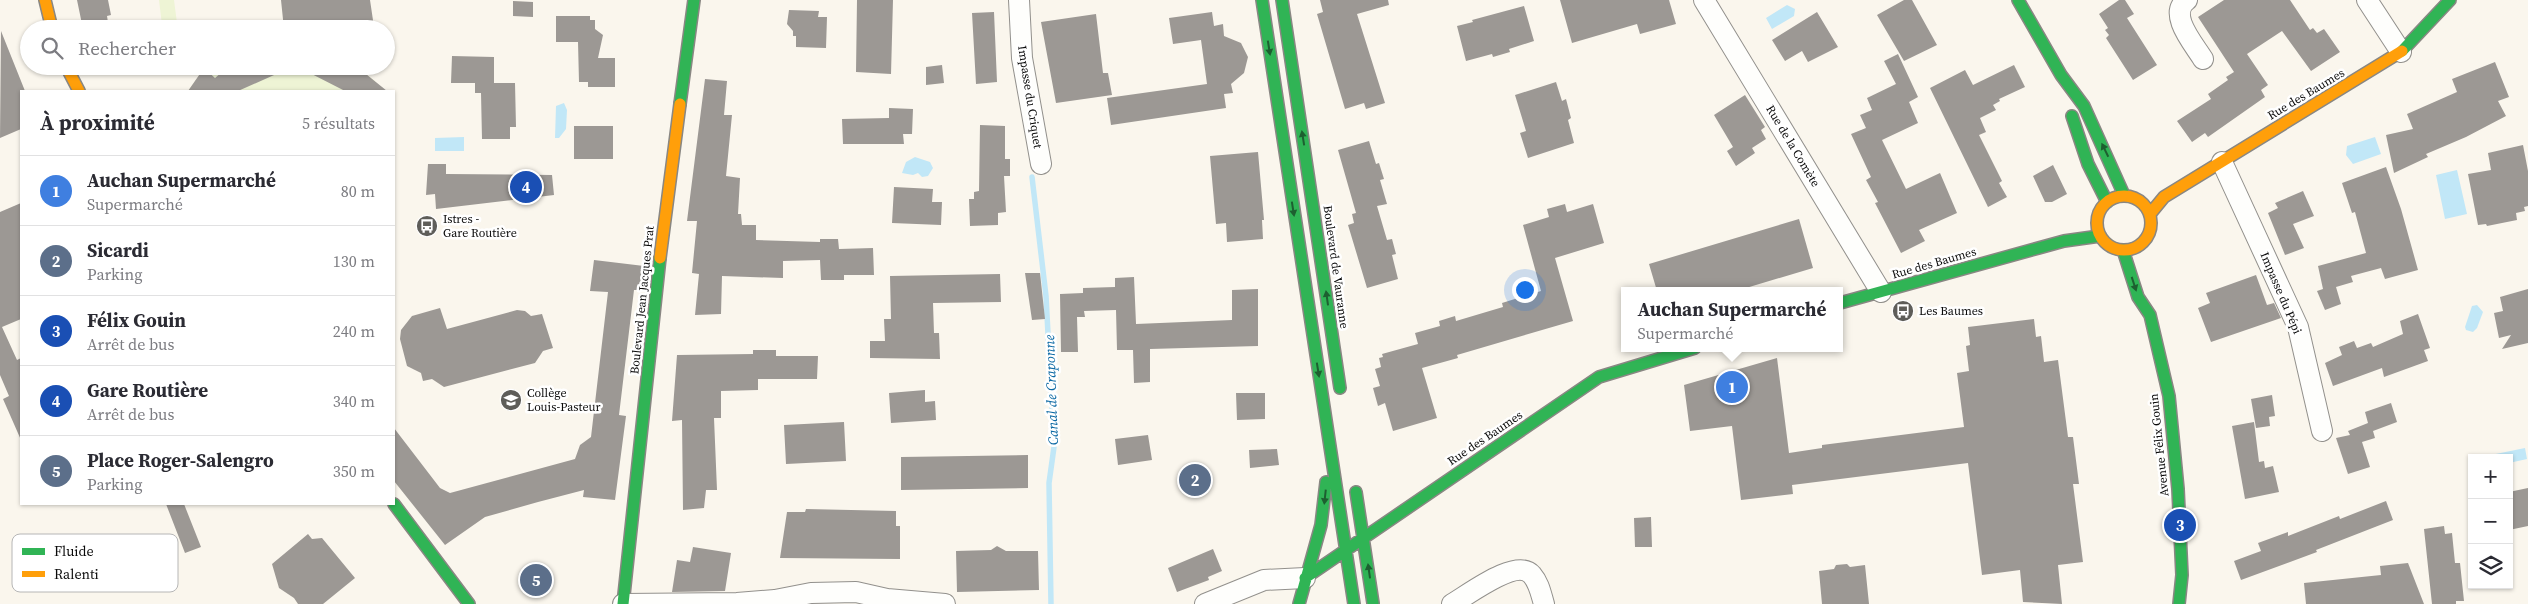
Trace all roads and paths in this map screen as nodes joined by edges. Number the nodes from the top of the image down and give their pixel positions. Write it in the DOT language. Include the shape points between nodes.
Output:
graph roads {
  1 [pos="36,0"];
  2 [pos="45,0"];
  3 [pos="694,0"];
  4 [pos="1019,0"];
  5 [pos="1262,0"];
  6 [pos="1282,0"];
  7 [pos="1704,0"];
  8 [pos="2018,0"];
  9 [pos="2188,0"];
  10 [pos="2366,0"];
  11 [pos="2450,0"];
  12 [pos="48,20"];
  13 [pos="50,20"];
  14 [pos="2401,52"];
  15 [pos="2203,59"];
  16 [pos="71,75"];
  17 [pos="2062,75"];
  18 [pos="78,90"];
  19 [pos="2222,162"];
  20 [pos="1041,164"];
  21 [pos="2124,195"];
  22 [pos="2164,197"];
  23 [pos="2140,200"];
  24 [pos="2107,202"];
  25 [pos="2150,214"];
  26 [pos="2098,218"];
  27 [pos="2100,236"];
  28 [pos="2064,241"];
  29 [pos="2123,250"];
  30 [pos="1881,292"];
  31 [pos="2153,299"];
  32 [pos="1843,303"];
  33 [pos="2150,315"];
  34 [pos="1682,352"];
  35 [pos="1342,397"];
  36 [pos="2322,431"];
  37 [pos="1331,450"];
  38 [pos="1355,482"];
  39 [pos="395,505"];
  40 [pos="1364,537"];
  41 [pos="1346,549"];
  42 [pos="1304,578"];
  43 [pos="469,604"];
  44 [pos="623,604"];
  45 [pos="944,604"];
  46 [pos="1205,604"];
  47 [pos="1299,604"];
  48 [pos="1354,604"];
  49 [pos="1373,604"];
  50 [pos="1452,604"];
  51 [pos="1544,604"];
  52 [pos="2179,604"];
  1 -- 12 [label="street"];
  2 -- 13 [label="street"];
  3 -- 44 [label="street, Boulevard Jean Jacques Prat" via="662,243"];
  4 -- 20 [label="street, Impasse du Criquet" via="1022,58"];
  5 -- 37 [label="street, one-way"];
  35 -- 6 [label="street, Boulevard de Vauranne, one-way"];
  7 -- 30 [label="street, Rue de la Comète"];
  8 -- 17 [label="street"];
  9 -- 15 [label="street" via="2183,3 2180,20"];
  10 -- 14 [label="street"];
  11 -- 14 [label="street, Rue des Baumes"];
  14 -- 19 [label="street, Rue des Baumes"];
  16 -- 18 [label="street"];
  21 -- 17 [label="street, one-way" via="2084,106"];
  17 -- 24 [label="street" via="2069,109 2088,164"];
  19 -- 22 [label="street, Rue des Baumes"];
  19 -- 36 [label="street, Impasse du Pépi" via="2298,327"];
  21 -- 23 [label="street"];
  21 -- 24 [label="street"];
  22 -- 23 [label="street, Rue des Baumes"];
  22 -- 25 [label="street, Rue des Baumes"];
  23 -- 25 [label="street"];
  24 -- 26 [label="street"];
  25 -- 29 [label="street" via="2150,231 2142,249"];
  26 -- 27 [label="street"];
  26 -- 28 [label="street, Rue des Baumes"];
  27 -- 28 [label="street, Rue des Baumes"];
  27 -- 29 [label="street" via="2106,243"];
  28 -- 30 [label="street, Rue des Baumes"];
  29 -- 33 [label="street, Avenue Félix Gouin, one-way" via="2138,297"];
  30 -- 32 [label="street, Rue des Baumes"];
  31 -- 33 [label="street, Avenue Félix Gouin"];
  33 -- 52 [label="street, Avenue Félix Gouin" via="2169,396 2178,489 2182,575"];
  34 -- 40 [label="street, Rue des Baumes" via="1599,377"];
  37 -- 41 [label="street"];
  37 -- 42 [label="street, one-way" via="1323,466 1326,487 1321,525"];
  38 -- 40 [label="street"];
  39 -- 43 [label="street"];
  40 -- 41 [label="street, Rue des Baumes"];
  49 -- 40 [label="street, one-way"];
  41 -- 42 [label="street, Rue des Baumes"];
  41 -- 48 [label="street"];
  42 -- 46 [label="street" via="1264,580"];
  42 -- 47 [label="street"];
  44 -- 45 [label="street" via="737,603 856,592 887,599"];
  50 -- 51 [label="street" via="1508,571 1521,569 1531,574 1539,585"];
}
